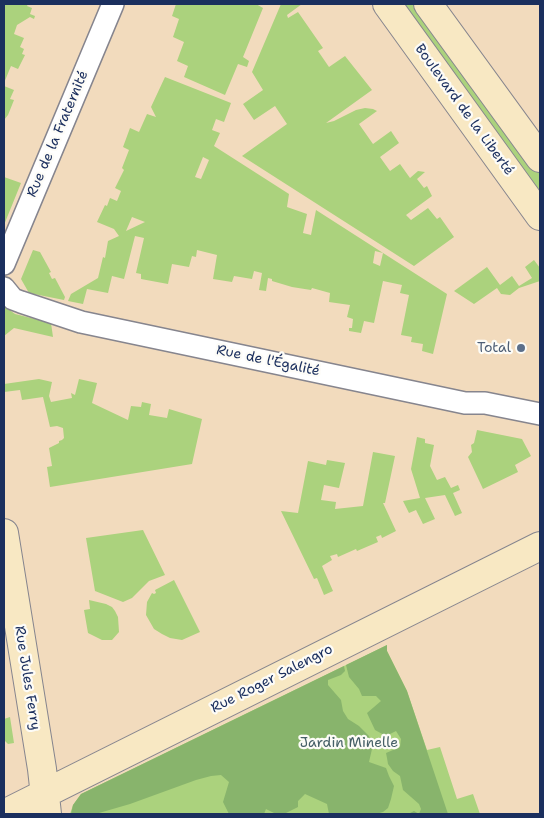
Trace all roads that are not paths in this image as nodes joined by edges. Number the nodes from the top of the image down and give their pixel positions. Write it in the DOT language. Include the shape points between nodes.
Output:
graph roads {
  1 [pos="113,4"];
  2 [pos="387,4"];
  3 [pos="428,4"];
  4 [pos="540,158"];
  5 [pos="540,216"];
  6 [pos="4,264"];
  7 [pos="4,288"];
  8 [pos="540,414"];
  9 [pos="4,533"];
  10 [pos="540,546"];
  11 [pos="46,804"];
  12 [pos="4,814"];
  1 -- 6 [label="street, Rue de la Fraternité"];
  2 -- 5 [label="street, Boulevard de la Liberté"];
  3 -- 4 [label="street"];
  7 -- 8 [label="street, Rue de l'Égalité" via="13,299 81,322 465,403 485,403"];
  9 -- 11 [label="street, Rue Jules Ferry"];
  10 -- 11 [label="street, Rue Roger Salengro"];
  11 -- 12 [label="street, Rue Roger Salengro"];
}
